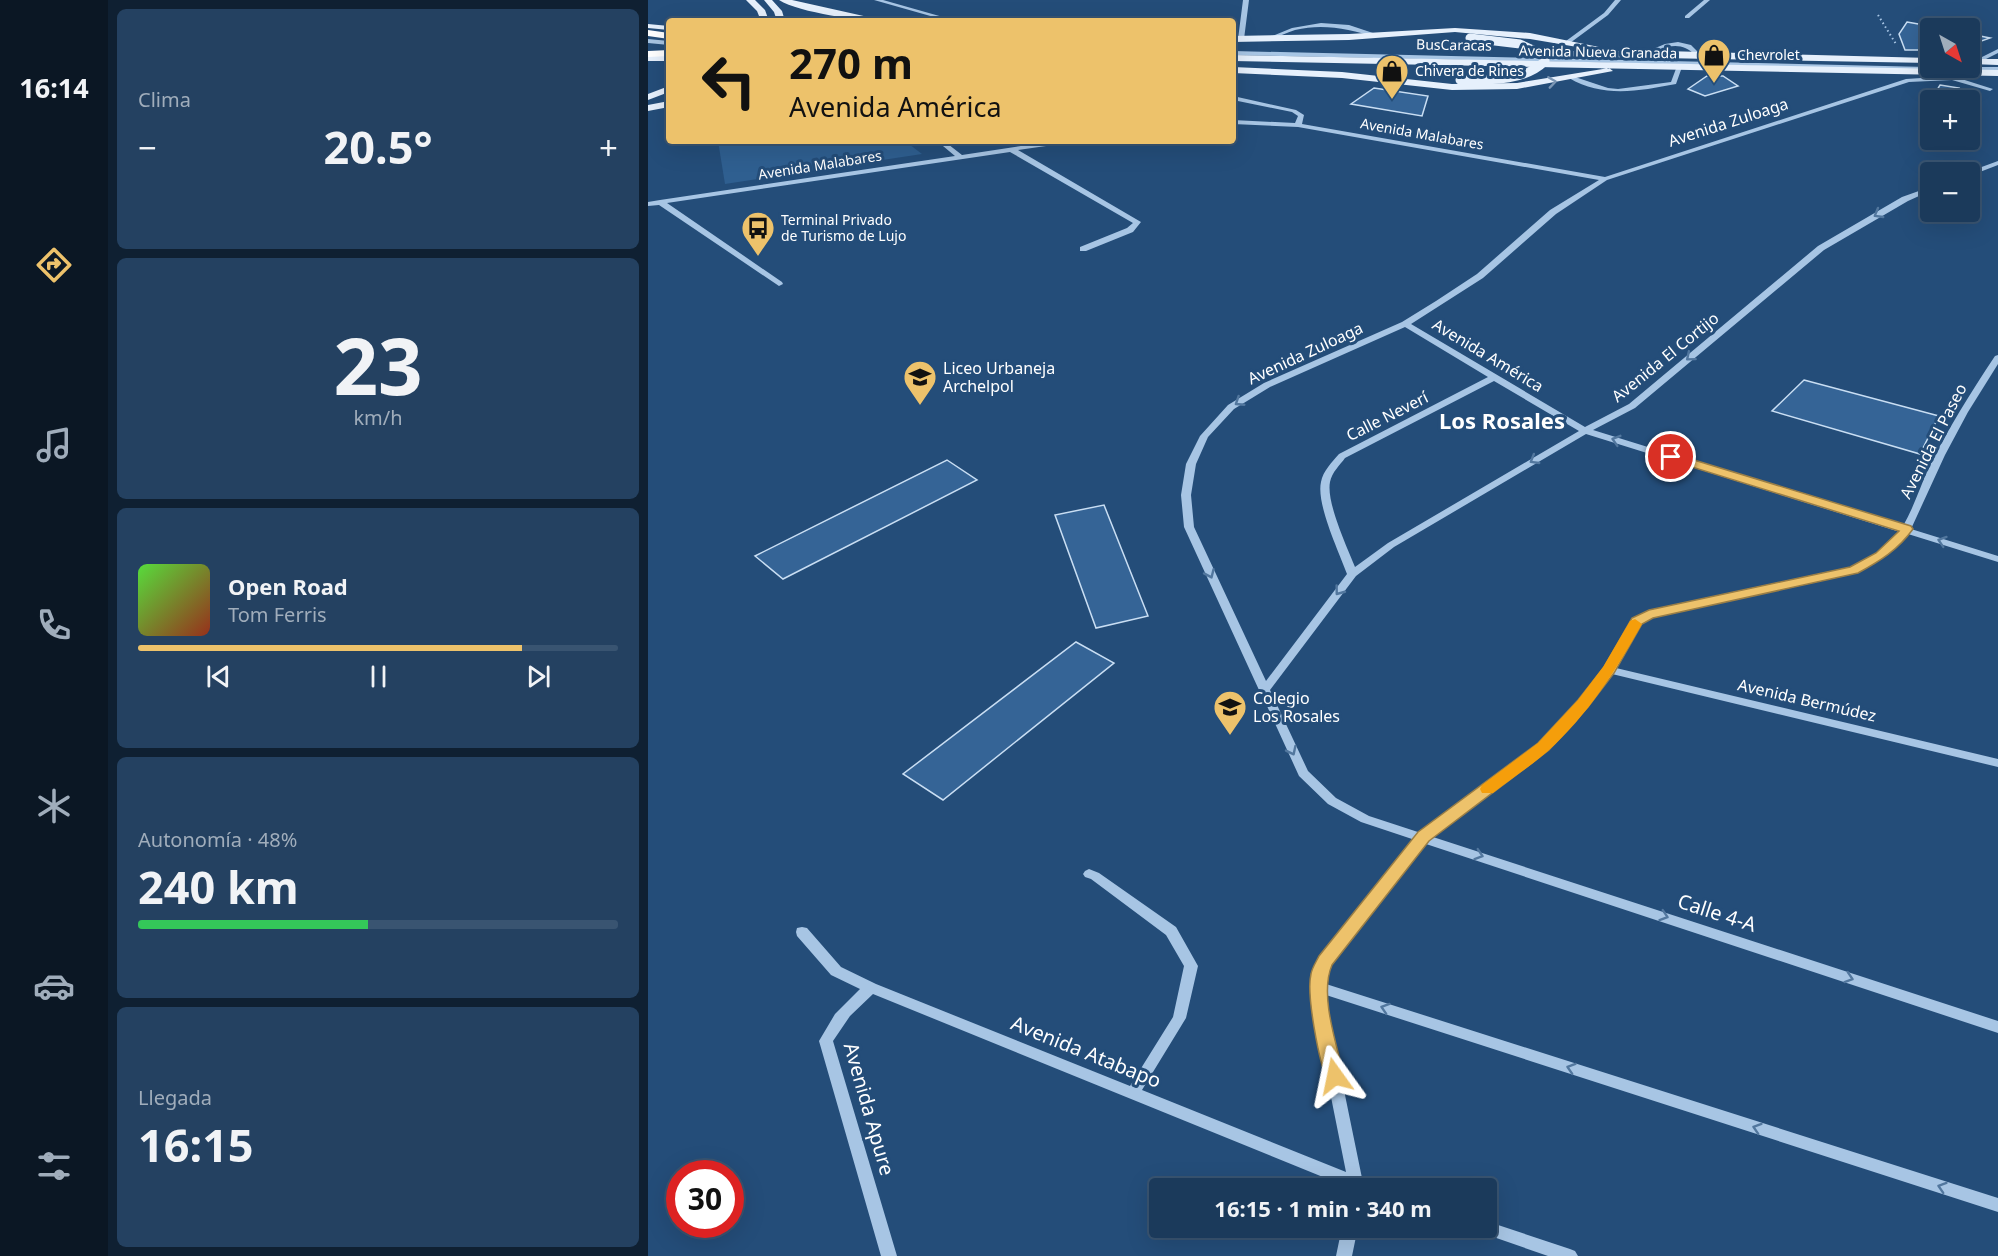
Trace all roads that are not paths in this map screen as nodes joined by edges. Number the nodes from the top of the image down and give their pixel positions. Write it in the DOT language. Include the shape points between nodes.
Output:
graph roads {
  1 [pos="750,0"];
  2 [pos="768,0"];
  3 [pos="783,0"];
  4 [pos="877,0"];
  5 [pos="1246,0"];
  6 [pos="1618,0"];
  7 [pos="1707,0"];
  8 [pos="764,17"];
  9 [pos="1687,17"];
  10 [pos="779,18"];
  11 [pos="863,18"];
  12 [pos="943,18"];
  13 [pos="648,26"];
  14 [pos="666,28"];
  15 [pos="648,33"];
  16 [pos="1376,35"];
  17 [pos="666,38"];
  18 [pos="666,39"];
  19 [pos="1237,39"];
  20 [pos="1268,39"];
  21 [pos="1287,39"];
  22 [pos="648,40"];
  23 [pos="1359,42"];
  24 [pos="1568,42"];
  25 [pos="648,47"];
  26 [pos="666,47"];
  27 [pos="1292,50"];
  28 [pos="1236,51"];
  29 [pos="1236,51"];
  30 [pos="1998,51"];
  31 [pos="666,53"];
  32 [pos="1625,53"];
  33 [pos="648,56"];
  34 [pos="666,58"];
  35 [pos="1236,58"];
  36 [pos="1280,59"];
  37 [pos="1920,61"];
  38 [pos="1980,61"];
  39 [pos="1998,62"];
  40 [pos="1920,65"];
  41 [pos="1980,65"];
  42 [pos="1632,66"];
  43 [pos="1679,67"];
  44 [pos="1372,68"];
  45 [pos="1980,69"];
  46 [pos="1236,70"];
  47 [pos="1920,70"];
  48 [pos="1264,71"];
  49 [pos="1904,71"];
  50 [pos="1995,73"];
  51 [pos="1980,77"];
  52 [pos="1572,78"];
  53 [pos="1990,89"];
  54 [pos="666,90"];
  55 [pos="1874,90"];
  56 [pos="1998,94"];
  57 [pos="648,97"];
  58 [pos="666,98"];
  59 [pos="1236,99"];
  60 [pos="648,103"];
  61 [pos="666,105"];
  62 [pos="648,108"];
  63 [pos="1236,122"];
  64 [pos="1298,125"];
  65 [pos="944,144"];
  66 [pos="1046,144"];
  67 [pos="1011,149"];
  68 [pos="959,156"];
  69 [pos="1998,163"];
  70 [pos="1980,170"];
  71 [pos="1605,178"];
  72 [pos="1920,193"];
  73 [pos="660,202"];
  74 [pos="648,204"];
  75 [pos="1083,249"];
  76 [pos="779,284"];
  77 [pos="1405,324"];
  78 [pos="1998,358"];
  79 [pos="1495,377"];
  80 [pos="1585,431"];
  81 [pos="1906,529"];
  82 [pos="1998,559"];
  83 [pos="1352,574"];
  84 [pos="1609,670"];
  85 [pos="1263,692"];
  86 [pos="1998,763"];
  87 [pos="1424,837"];
  88 [pos="1089,874"];
  89 [pos="802,932"];
  90 [pos="1318,987"];
  91 [pos="871,988"];
  92 [pos="1998,1027"];
  93 [pos="1133,1093"];
  94 [pos="1339,1178"];
  95 [pos="1359,1178"];
  96 [pos="1998,1205"];
  97 [pos="1497,1231"];
  98 [pos="1348,1238"];
  99 [pos="889,1256"];
  100 [pos="1344,1256"];
  101 [pos="1570,1256"];
  1 -- 8 [label="main road"];
  2 -- 10 [label="main road"];
  3 -- 11 [label="main road"];
  4 -- 12 [label="street"];
  5 -- 19 [label="street"];
  6 -- 24 [label="street" via="1606,14"];
  7 -- 9 [label="street"];
  13 -- 14 [label="main road"];
  15 -- 17 [label="highway"];
  16 -- 20 [label="street" via="1345,26 1320,25 1284,30"];
  16 -- 21 [label="main road"];
  16 -- 24 [label="main road" via="1455,30"];
  18 -- 22 [label="highway"];
  19 -- 20 [label="main road"];
  20 -- 21 [label="main road"];
  21 -- 23 [label="main road" via="1305,43"];
  23 -- 27 [label="main road"];
  23 -- 44 [label="main road, bridge" via="1470,38 1520,44 1542,54 1545,61 1537,68 1508,77 1460,80"];
  24 -- 32 [label="main road"];
  25 -- 26 [label="highway"];
  27 -- 28 [label="main road, Avenida Nueva Granada"];
  27 -- 32 [label="main road, Avenida Nueva Granada"];
  29 -- 40 [label="street, BusCaracas"];
  30 -- 38 [label="street"];
  31 -- 33 [label="highway"];
  32 -- 37 [label="main road, Avenida Nueva Granada"];
  33 -- 34 [label="main road"];
  35 -- 36 [label="main road, Avenida Nueva Granada"];
  36 -- 42 [label="main road, Avenida Nueva Granada"];
  36 -- 44 [label="main road"];
  39 -- 41 [label="main road, Avenida Nueva Granada"];
  42 -- 43 [label="main road, Avenida Nueva Granada"];
  42 -- 52 [label="main road"];
  43 -- 49 [label="main road, Avenida Nueva Granada"];
  43 -- 52 [label="street" via="1674,83 1618,91"];
  44 -- 48 [label="main road" via="1296,66"];
  45 -- 50 [label="main road, Avenida Nueva Granada"];
  46 -- 48 [label="main road"];
  47 -- 49 [label="main road, Avenida Nueva Granada"];
  48 -- 52 [label="main road, one-way" via="1452,87 1517,86"];
  49 -- 55 [label="street, Avenida Zuloaga"];
  51 -- 53 [label="street"];
  53 -- 55 [label="street, Avenida Zuloaga" via="1939,77 1908,80"];
  53 -- 56 [label="street"];
  54 -- 57 [label="main road"];
  55 -- 71 [label="street, Avenida Zuloaga"];
  58 -- 60 [label="main road"];
  59 -- 64 [label="street" via="1294,111 1301,115"];
  61 -- 62 [label="main road"];
  63 -- 64 [label="street, Avenida Malabares"];
  64 -- 71 [label="street, Avenida Malabares"];
  65 -- 68 [label="street"];
  66 -- 67 [label="street, Avenida Malabares"];
  67 -- 68 [label="street, Avenida Malabares"];
  67 -- 75 [label="street" via="1137,222 1130,230"];
  68 -- 73 [label="street, Avenida Malabares"];
  69 -- 70 [label="street"];
  71 -- 77 [label="street, Avenida Zuloaga" via="1554,212 1480,276"];
  72 -- 80 [label="street, Avenida El Cortijo, one-way" via="1821,248 1632,406"];
  73 -- 74 [label="street, Avenida Malabares"];
  73 -- 76 [label="street"];
  77 -- 79 [label="street, Avenida América"];
  77 -- 85 [label="street, Avenida Zuloaga, one-way" via="1267,385 1231,407 1204,436 1191,464 1186,495 1189,527"];
  78 -- 81 [label="street, Avenida El Paseo" via="1955,429"];
  79 -- 80 [label="street, Avenida América"];
  79 -- 83 [label="street, Calle Neverí" via="1342,456 1330,470 1325,484 1328,500"];
  81 -- 80 [label="street, Avenida América, one-way"];
  80 -- 83 [label="street, Avenida El Cortijo, one-way" via="1391,545"];
  82 -- 81 [label="street, Avenida América, one-way"];
  81 -- 84 [label="street, Avenida El Paseo" via="1880,556 1854,570 1649,615 1630,630"];
  83 -- 85 [label="street, Avenida El Cortijo, one-way"];
  84 -- 86 [label="street, Avenida Bermúdez"];
  84 -- 87 [label="street, Avenida El Paseo" via="1544,747"];
  85 -- 87 [label="street, Avenida Zuloaga, one-way" via="1303,773 1332,801 1365,819"];
  87 -- 90 [label="street, Avenida El Paseo" via="1325,961"];
  87 -- 92 [label="street, Calle 4-A, one-way"];
  88 -- 93 [label="street" via="1171,931 1191,966 1179,1018"];
  89 -- 91 [label="street, Avenida Atabapo" via="836,971"];
  90 -- 95 [label="street, Avenida El Paseo"];
  96 -- 90 [label="street, one-way"];
  91 -- 93 [label="street, Avenida Atabapo"];
  91 -- 99 [label="street, Avenida Apure" via="836,1020 826,1041"];
  93 -- 94 [label="street, Avenida Atabapo"];
  97 -- 101 [label="street"];
  98 -- 100 [label="street"];
}
